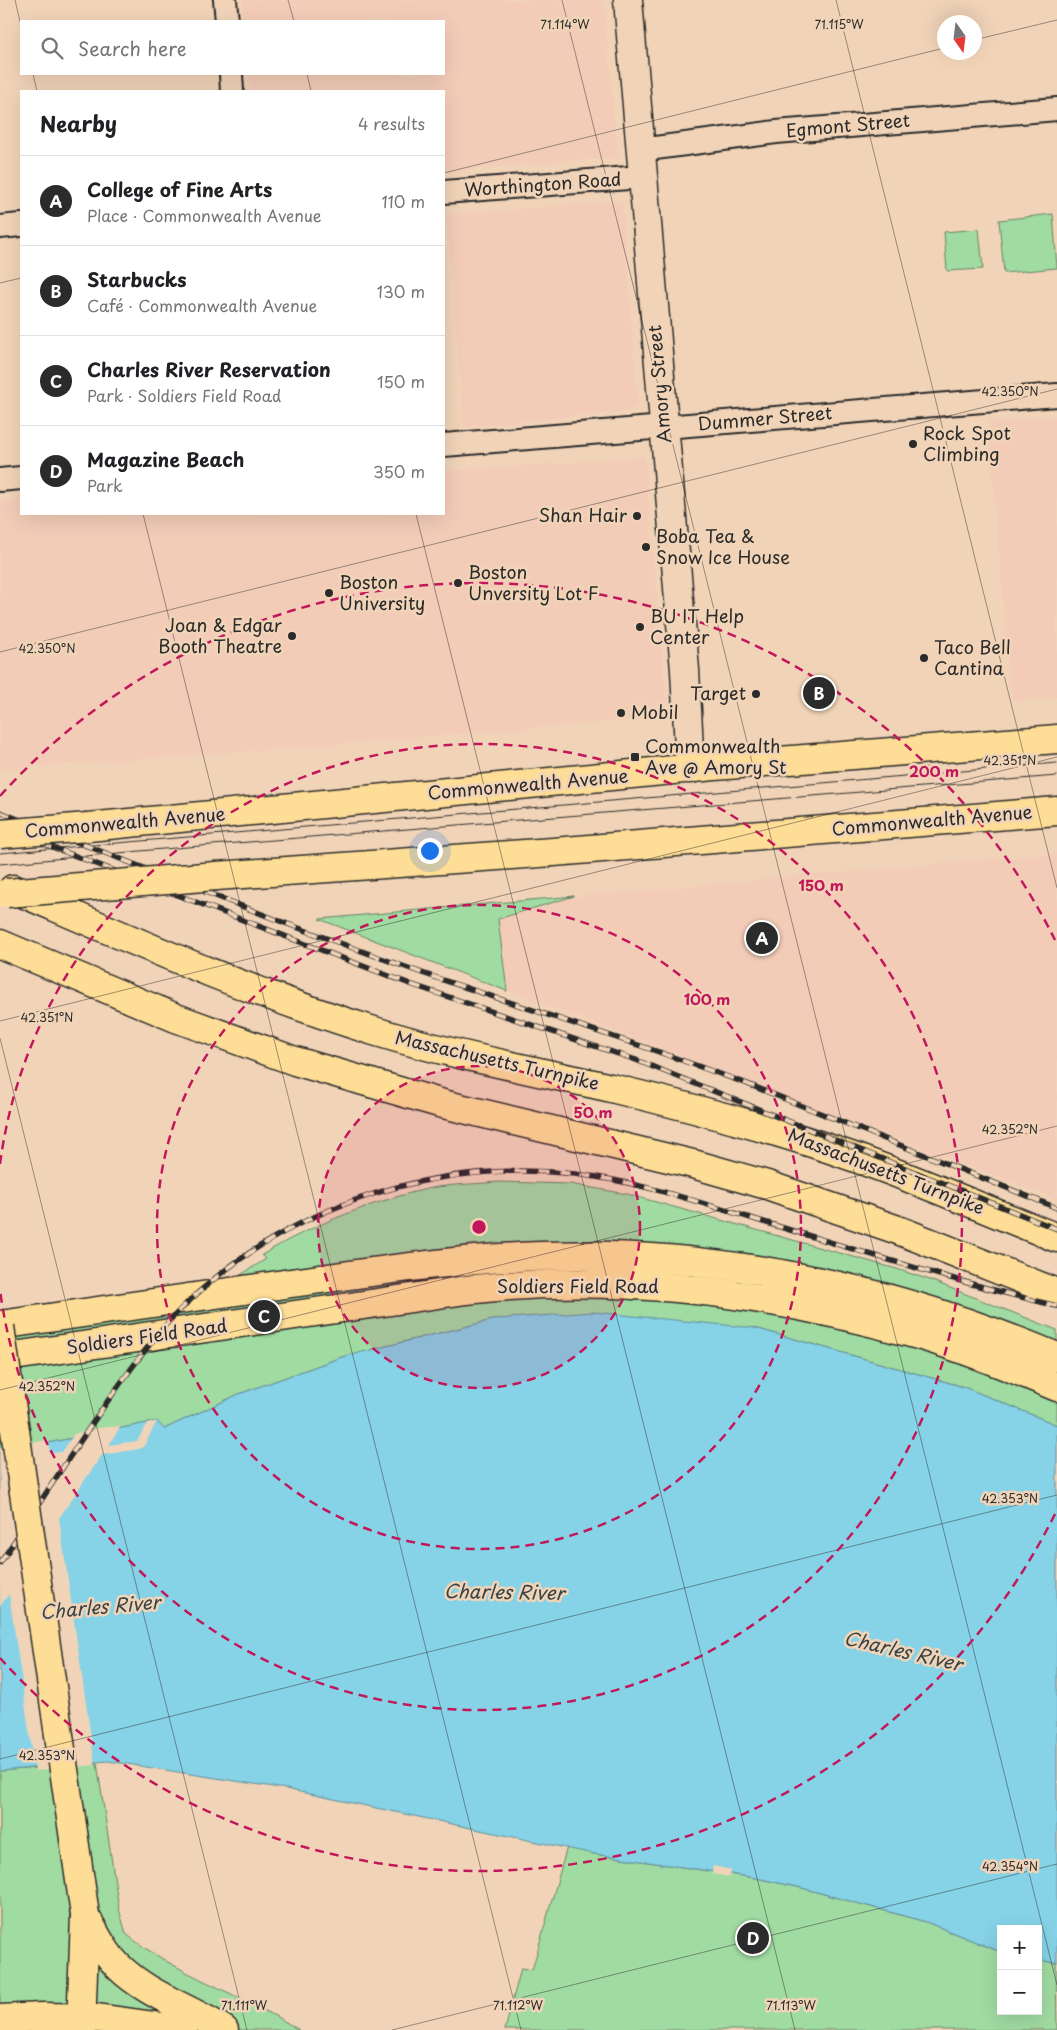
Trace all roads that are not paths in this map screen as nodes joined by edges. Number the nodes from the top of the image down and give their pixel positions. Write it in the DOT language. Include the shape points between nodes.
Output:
graph roads {
  1 [pos="225,0"];
  2 [pos="628,0"];
  3 [pos="227,20"];
  4 [pos="231,75"];
  5 [pos="232,90"];
  6 [pos="1057,109"];
  7 [pos="640,150"];
  8 [pos="642,177"];
  9 [pos="445,192"];
  10 [pos="20,225"];
  11 [pos="0,227"];
  12 [pos="1057,395"];
  13 [pos="663,428"];
  14 [pos="445,445"];
  15 [pos="20,478"];
  16 [pos="0,480"];
  17 [pos="1057,739"];
  18 [pos="690,768"];
  19 [pos="1057,811"];
  20 [pos="0,834"];
  21 [pos="0,884"];
  22 [pos="0,893"];
  23 [pos="0,944"];
  24 [pos="1057,1238"];
  25 [pos="1057,1293"];
  26 [pos="0,1326"];
  27 [pos="1057,1356"];
  28 [pos="0,1358"];
  29 [pos="1057,1387"];
  30 [pos="85,1914"];
  31 [pos="0,2020"];
  32 [pos="81,2024"];
  33 [pos="183,2030"];
  34 [pos="224,2030"];
  1 -- 3 [label="street"];
  2 -- 7 [label="street, Amory Street"];
  4 -- 5 [label="street"];
  6 -- 7 [label="street, Egmont Street" via="776,132"];
  7 -- 8 [label="street, Amory Street"];
  8 -- 9 [label="street, Worthington Road"];
  8 -- 13 [label="street, Amory Street"];
  10 -- 11 [label="street"];
  12 -- 13 [label="street, Dummer Street"];
  13 -- 14 [label="street, Dummer Street"];
  13 -- 18 [label="street, Amory Street" via="685,670"];
  15 -- 16 [label="street"];
  17 -- 18 [label="main road, Commonwealth Avenue"];
  18 -- 20 [label="main road, Commonwealth Avenue, bridge"];
  19 -- 22 [label="main road, Commonwealth Avenue, bridge"];
  21 -- 24 [label="main road, Massachusetts Turnpike" via="262,993 371,1030 778,1132 893,1172"];
  23 -- 25 [label="main road" via="249,1046 331,1073 475,1112 767,1185 898,1230"];
  26 -- 27 [label="main road, Soldiers Field Road" via="462,1261 542,1256 622,1257 697,1262 826,1283 932,1310"];
  26 -- 30 [label="main road, bridge"];
  28 -- 29 [label="main road, Soldiers Field Road" via="466,1290 583,1284 694,1290 811,1308 924,1337"];
  30 -- 32 [label="main road"];
  30 -- 34 [label="main road" via="106,1951 123,1971"];
  31 -- 32 [label="main road"];
  32 -- 33 [label="main road" via="130,2022"];
}
